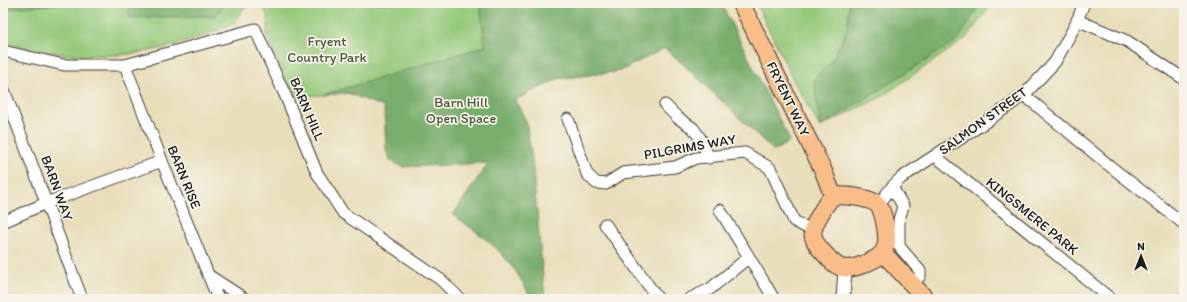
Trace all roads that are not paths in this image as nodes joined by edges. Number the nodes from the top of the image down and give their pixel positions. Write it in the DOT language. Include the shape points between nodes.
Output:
graph roads {
  1 [pos="741,3"];
  2 [pos="1084,3"];
  3 [pos="1077,20"];
  4 [pos="3,50"];
  5 [pos="125,65"];
  6 [pos="1184,80"];
  7 [pos="3,87"];
  8 [pos="1024,95"];
  9 [pos="665,105"];
  10 [pos="568,119"];
  11 [pos="935,156"];
  12 [pos="708,158"];
  13 [pos="162,161"];
  14 [pos="892,186"];
  15 [pos="833,196"];
  16 [pos="46,203"];
  17 [pos="878,205"];
  18 [pos="720,210"];
  19 [pos="3,222"];
  20 [pos="605,224"];
  21 [pos="1184,224"];
  22 [pos="813,231"];
  23 [pos="883,253"];
  24 [pos="750,257"];
  25 [pos="845,269"];
  26 [pos="208,275"];
  27 [pos="912,283"];
  28 [pos="712,294"];
  29 [pos="82,299"];
  30 [pos="218,299"];
  31 [pos="245,299"];
  32 [pos="460,299"];
  33 [pos="658,299"];
  34 [pos="689,299"];
  35 [pos="774,299"];
  36 [pos="843,299"];
  37 [pos="926,299"];
  38 [pos="1111,299"];
  1 -- 15 [label="main road, FRYENT WAY" via="823,170"];
  2 -- 3 [label="street, SALMON STREET"];
  3 -- 6 [label="street" via="1127,40"];
  3 -- 8 [label="street, SALMON STREET" via="1055,62"];
  4 -- 5 [label="street, BARN HILL" via="64,65"];
  5 -- 13 [label="street, BARN RISE"];
  5 -- 32 [label="street, BARN HILL" via="255,29 318,173 343,213 441,280"];
  7 -- 16 [label="street, BARN WAY"];
  8 -- 11 [label="street, SALMON STREET"];
  8 -- 21 [label="street"];
  9 -- 12 [label="street" via="693,128"];
  10 -- 12 [label="street, PILGRIMS WAY" via="588,174 596,182 606,184 623,173 675,167 696,158"];
  11 -- 14 [label="street, SALMON STREET"];
  11 -- 38 [label="street, KINGSMERE PARK"];
  12 -- 22 [label="street, PILGRIMS WAY" via="745,153 770,168 794,221"];
  13 -- 16 [label="street"];
  13 -- 26 [label="street, BARN RISE"];
  14 -- 17 [label="street, SALMON STREET"];
  14 -- 27 [label="street" via="903,206 899,220 899,246 920,271 920,276"];
  15 -- 17 [label="main road" via="870,200"];
  15 -- 22 [label="main road"];
  16 -- 19 [label="street"];
  16 -- 29 [label="street, BARN WAY"];
  17 -- 23 [label="main road" via="884,215 887,244"];
  18 -- 24 [label="street"];
  20 -- 33 [label="street"];
  22 -- 25 [label="main road" via="816,244 833,264"];
  23 -- 25 [label="main road" via="878,258 855,268"];
  23 -- 27 [label="main road"];
  24 -- 28 [label="street"];
  24 -- 35 [label="street"];
  25 -- 36 [label="street"];
  26 -- 30 [label="street, BARN RISE"];
  26 -- 31 [label="street"];
  27 -- 37 [label="main road"];
  28 -- 34 [label="street"];
}
